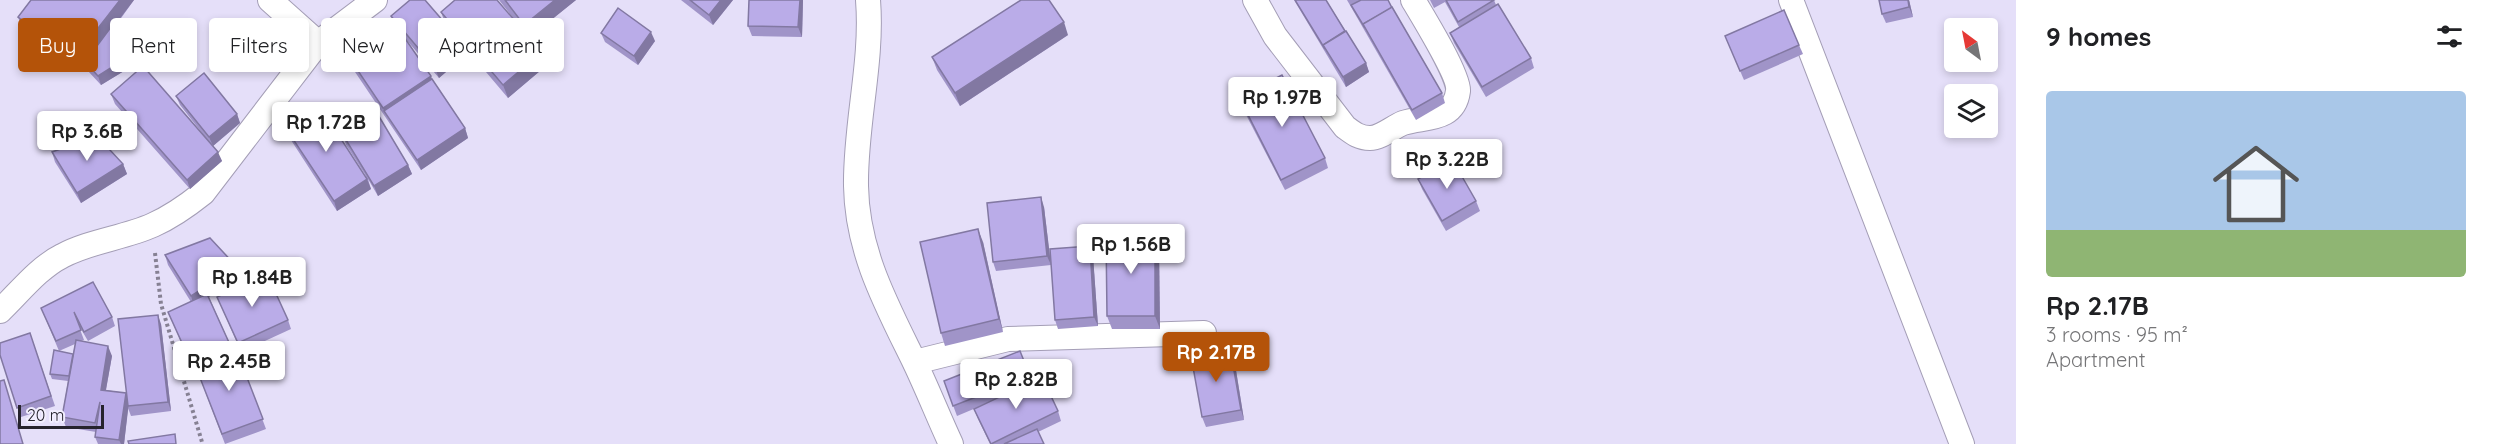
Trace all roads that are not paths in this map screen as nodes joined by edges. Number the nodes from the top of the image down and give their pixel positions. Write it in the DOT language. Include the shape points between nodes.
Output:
graph roads {
  1 [pos="270,0"];
  2 [pos="375,0"];
  3 [pos="868,0"];
  4 [pos="1255,0"];
  5 [pos="1413,0"];
  6 [pos="1791,0"];
  7 [pos="318,43"];
  8 [pos="0,311"];
  9 [pos="1204,333"];
  10 [pos="915,362"];
  11 [pos="951,444"];
  12 [pos="1962,444"];
  1 -- 7 [label="street"];
  2 -- 7 [label="street"];
  3 -- 10 [label="street" via="856,186 859,220 872,272"];
  4 -- 5 [label="street" via="1275,36 1345,127 1357,136 1372,138 1405,123 1431,119 1455,103 1459,88"];
  6 -- 12 [label="street"];
  7 -- 8 [label="street" via="203,193 152,225 61,256"];
  9 -- 10 [label="street" via="1008,339"];
  10 -- 11 [label="street"];
}
